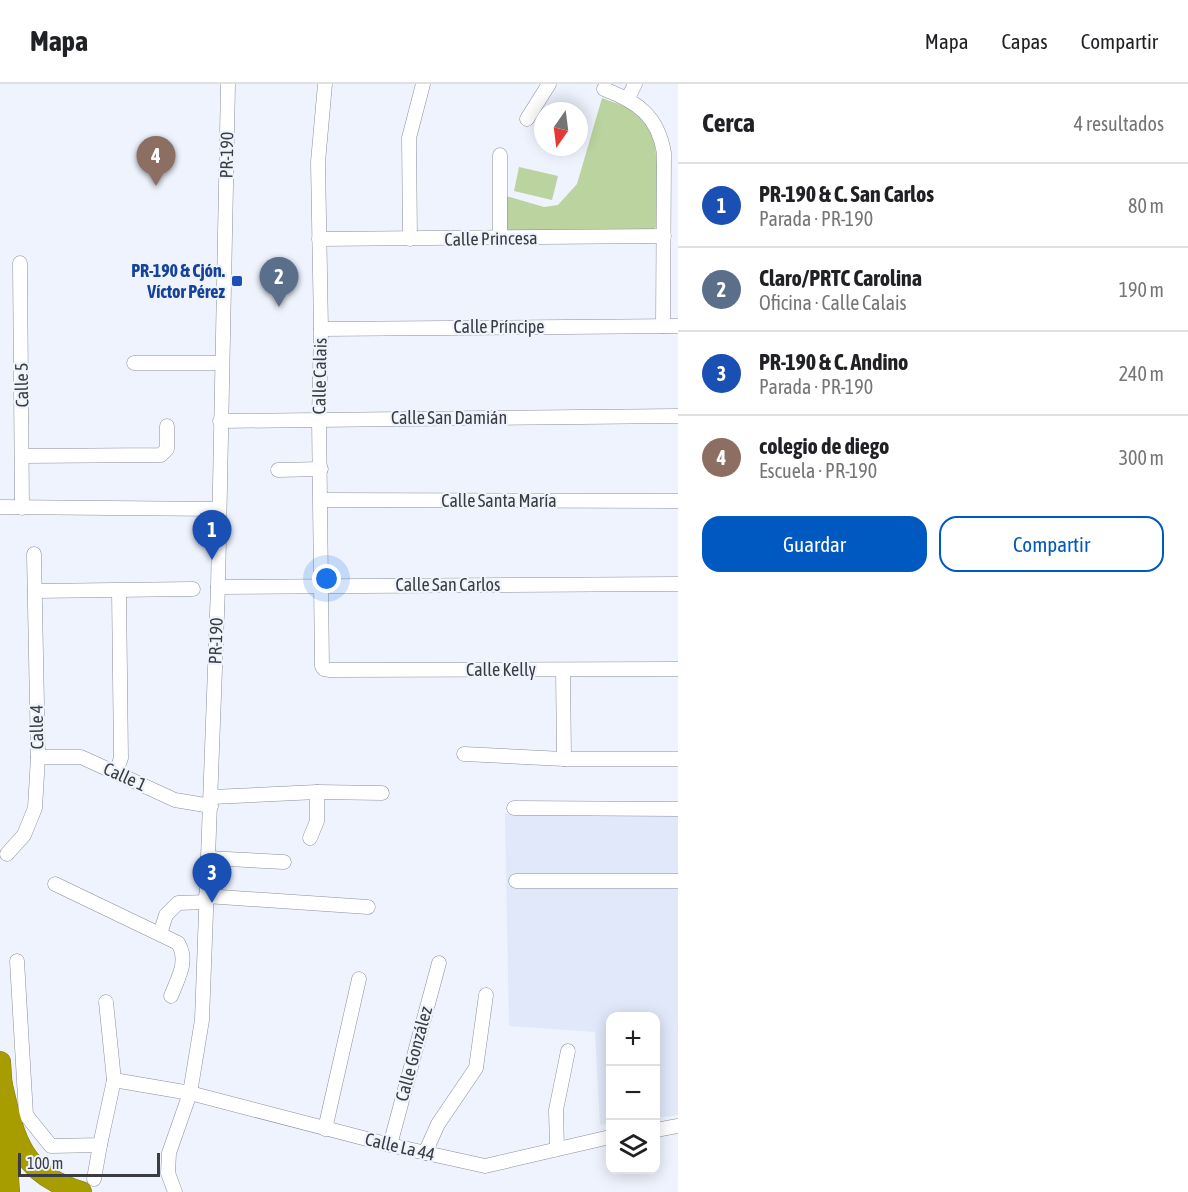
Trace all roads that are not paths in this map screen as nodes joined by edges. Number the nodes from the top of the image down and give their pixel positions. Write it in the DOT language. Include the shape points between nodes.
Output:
graph roads {
  1 [pos="228,84"];
  2 [pos="325,84"];
  3 [pos="423,84"];
  4 [pos="549,84"];
  5 [pos="635,84"];
  6 [pos="604,89"];
  7 [pos="628,98"];
  8 [pos="541,102"];
  9 [pos="500,155"];
  10 [pos="664,236"];
  11 [pos="319,239"];
  12 [pos="411,239"];
  13 [pos="500,239"];
  14 [pos="20,263"];
  15 [pos="663,326"];
  16 [pos="678,326"];
  17 [pos="321,329"];
  18 [pos="134,363"];
  19 [pos="222,363"];
  20 [pos="678,416"];
  21 [pos="319,419"];
  22 [pos="220,421"];
  23 [pos="167,426"];
  24 [pos="23,456"];
  25 [pos="278,470"];
  26 [pos="321,470"];
  27 [pos="321,500"];
  28 [pos="678,501"];
  29 [pos="0,507"];
  30 [pos="22,508"];
  31 [pos="219,509"];
  32 [pos="34,554"];
  33 [pos="678,584"];
  34 [pos="320,586"];
  35 [pos="218,587"];
  36 [pos="193,588"];
  37 [pos="35,591"];
  38 [pos="119,591"];
  39 [pos="324,669"];
  40 [pos="678,669"];
  41 [pos="563,670"];
  42 [pos="464,754"];
  43 [pos="38,757"];
  44 [pos="564,759"];
  45 [pos="678,759"];
  46 [pos="116,772"];
  47 [pos="317,792"];
  48 [pos="382,793"];
  49 [pos="211,802"];
  50 [pos="514,808"];
  51 [pos="678,809"];
  52 [pos="310,838"];
  53 [pos="8,854"];
  54 [pos="208,858"];
  55 [pos="284,862"];
  56 [pos="516,881"];
  57 [pos="678,881"];
  58 [pos="55,884"];
  59 [pos="206,899"];
  60 [pos="368,907"];
  61 [pos="160,934"];
  62 [pos="17,961"];
  63 [pos="439,963"];
  64 [pos="359,979"];
  65 [pos="486,995"];
  66 [pos="171,996"];
  67 [pos="106,1002"];
  68 [pos="568,1051"];
  69 [pos="1,1072"];
  70 [pos="114,1080"];
  71 [pos="190,1093"];
  72 [pos="678,1126"];
  73 [pos="325,1128"];
  74 [pos="660,1129"];
  75 [pos="606,1138"];
  76 [pos="390,1144"];
  77 [pos="100,1145"];
  78 [pos="557,1148"];
  79 [pos="425,1153"];
  80 [pos="88,1186"];
  81 [pos="9,1192"];
  82 [pos="175,1192"];
  1 -- 19 [label="street, PR-190 / PR-190"];
  2 -- 11 [label="street, Calle Calais" via="318,162"];
  3 -- 12 [label="street" via="409,138"];
  4 -- 8 [label="street"];
  5 -- 7 [label="street"];
  6 -- 7 [label="street"];
  7 -- 10 [label="street" via="657,126 662,142"];
  9 -- 13 [label="street"];
  10 -- 13 [label="street, Calle Princesa"];
  10 -- 15 [label="street"];
  11 -- 12 [label="street, Calle Princesa"];
  11 -- 17 [label="street, Calle Calais"];
  12 -- 13 [label="street, Calle Princesa"];
  14 -- 24 [label="street, Calle 5"];
  15 -- 16 [label="street, Calle Príncipe"];
  15 -- 17 [label="street, Calle Príncipe"];
  17 -- 21 [label="street, Calle Calais"];
  18 -- 19 [label="street"];
  19 -- 22 [label="street, PR-190 / PR-190"];
  20 -- 21 [label="street, Calle San Damián"];
  21 -- 22 [label="street, Calle San Damián"];
  21 -- 26 [label="street, Calle Calais"];
  22 -- 31 [label="street, PR-190 / PR-190"];
  23 -- 24 [label="street" via="167,449 160,455"];
  24 -- 30 [label="street, Calle 5"];
  25 -- 26 [label="street"];
  26 -- 27 [label="street, Calle Calais"];
  27 -- 28 [label="street, Calle Santa María"];
  27 -- 34 [label="street, Calle Calais"];
  29 -- 30 [label="street"];
  30 -- 31 [label="street"];
  31 -- 35 [label="street, PR-190 / PR-190"];
  32 -- 37 [label="street, Calle 4"];
  33 -- 34 [label="street, Calle San Carlos"];
  34 -- 35 [label="street, Calle San Carlos"];
  34 -- 39 [label="street, Calle Calais"];
  35 -- 49 [label="street, PR-190 / PR-190"];
  36 -- 38 [label="street"];
  37 -- 38 [label="street"];
  37 -- 43 [label="street, Calle 4"];
  38 -- 46 [label="street" via="121,759"];
  39 -- 41 [label="street, Calle Kelly"];
  40 -- 41 [label="street, Calle Kelly"];
  41 -- 44 [label="street"];
  42 -- 44 [label="street"];
  43 -- 46 [label="street, Calle 1" via="81,757"];
  43 -- 53 [label="street, Calle 4" via="35,808 24,835"];
  44 -- 45 [label="street"];
  46 -- 49 [label="street, Calle 1" via="175,800"];
  47 -- 48 [label="street, Calle 1"];
  47 -- 49 [label="street, Calle 1"];
  47 -- 52 [label="street" via="317,821"];
  49 -- 54 [label="street, PR-190 / PR-190"];
  50 -- 51 [label="street"];
  54 -- 55 [label="street"];
  54 -- 59 [label="street, PR-190 / PR-190"];
  56 -- 57 [label="street"];
  58 -- 61 [label="street"];
  59 -- 60 [label="street"];
  59 -- 61 [label="street" via="178,903 166,915"];
  59 -- 71 [label="street, PR-190 / PR-190" via="202,1020"];
  61 -- 66 [label="street" via="178,943 184,953"];
  62 -- 77 [label="street" via="26,1115 51,1146"];
  63 -- 76 [label="street, Calle González"];
  64 -- 73 [label="street"];
  65 -- 79 [label="street" via="477,1068 438,1124"];
  67 -- 70 [label="street"];
  68 -- 78 [label="street" via="556,1110"];
  69 -- 80 [label="highway" via="12,1128 25,1156 57,1184"];
  69 -- 81 [label="highway"];
  70 -- 71 [label="street, Calle La 44"];
  70 -- 77 [label="street"];
  71 -- 73 [label="street, Calle La 44"];
  71 -- 82 [label="street, PR-190 / PR-190" via="169,1153 168,1173"];
  72 -- 74 [label="street"];
  73 -- 76 [label="street, Calle La 44"];
  75 -- 78 [label="street, Calle La 44"];
  76 -- 79 [label="street, Calle La 44"];
  77 -- 80 [label="street"];
  78 -- 79 [label="street, Calle La 44" via="484,1166"];
}
